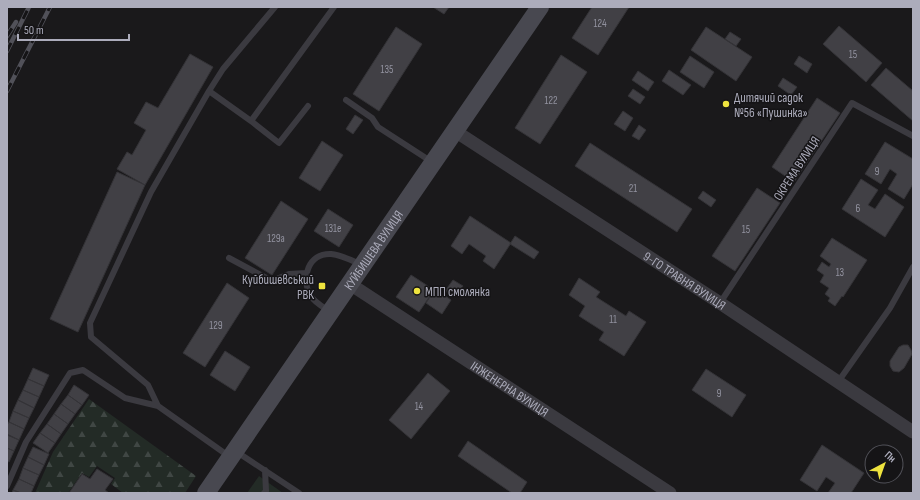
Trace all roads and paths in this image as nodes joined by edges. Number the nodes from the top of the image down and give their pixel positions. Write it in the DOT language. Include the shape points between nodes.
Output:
graph roads {
  1 [pos="275,7"];
  2 [pos="334,7"];
  3 [pos="540,7"];
  4 [pos="209,91"];
  5 [pos="346,100"];
  6 [pos="308,106"];
  7 [pos="251,121"];
  8 [pos="455,131"];
  9 [pos="913,136"];
  10 [pos="433,163"];
  11 [pos="229,258"];
  12 [pos="363,266"];
  13 [pos="913,267"];
  14 [pos="306,273"];
  15 [pos="350,284"];
  16 [pos="720,303"];
  17 [pos="330,312"];
  18 [pos="838,382"];
  19 [pos="158,406"];
  20 [pos="913,432"];
  21 [pos="233,454"];
  22 [pos="265,470"];
  23 [pos="7,486"];
  24 [pos="206,493"];
  25 [pos="264,493"];
  26 [pos="299,493"];
  27 [pos="670,493"];
  1 -- 4 [label="lane" via="223,69"];
  2 -- 7 [label="lane"];
  3 -- 8 [label="main road, КУЙБИШЕВА ВУЛИЦЯ"];
  4 -- 7 [label="lane"];
  4 -- 19 [label="lane" via="150,192 90,324 91,337 148,385"];
  5 -- 10 [label="lane" via="372,118 378,127"];
  6 -- 7 [label="lane" via="279,143"];
  8 -- 10 [label="main road, КУЙБИШЕВА ВУЛИЦЯ"];
  8 -- 16 [label="street, 9-ГО ТРАВНЯ ВУЛИЦЯ"];
  9 -- 16 [label="lane, ОКРЕМА ВУЛИЦЯ" via="852,102"];
  10 -- 12 [label="main road, КУЙБИШЕВА ВУЛИЦЯ"];
  11 -- 14 [label="lane" via="270,280 289,274"];
  12 -- 14 [label="lane" via="329,254 320,256"];
  12 -- 15 [label="main road, КУЙБИШЕВА ВУЛИЦЯ"];
  13 -- 18 [label="lane" via="890,308"];
  14 -- 17 [label="lane" via="306,284 311,296"];
  15 -- 17 [label="main road, КУЙБИШЕВА ВУЛИЦЯ"];
  15 -- 27 [label="street, ІНЖЕНЕРНА ВУЛИЦЯ"];
  16 -- 18 [label="street, 9-ГО ТРАВНЯ ВУЛИЦЯ"];
  17 -- 21 [label="main road, КУЙБИШЕВА ВУЛИЦЯ"];
  18 -- 20 [label="street, 9-ГО ТРАВНЯ ВУЛИЦЯ"];
  19 -- 21 [label="lane"];
  19 -- 23 [label="lane" via="125,398 83,370 70,373 26,442"];
  21 -- 22 [label="lane"];
  21 -- 24 [label="main road, КУЙБИШЕВА ВУЛИЦЯ"];
  22 -- 25 [label="lane"];
  22 -- 26 [label="lane"];
}
